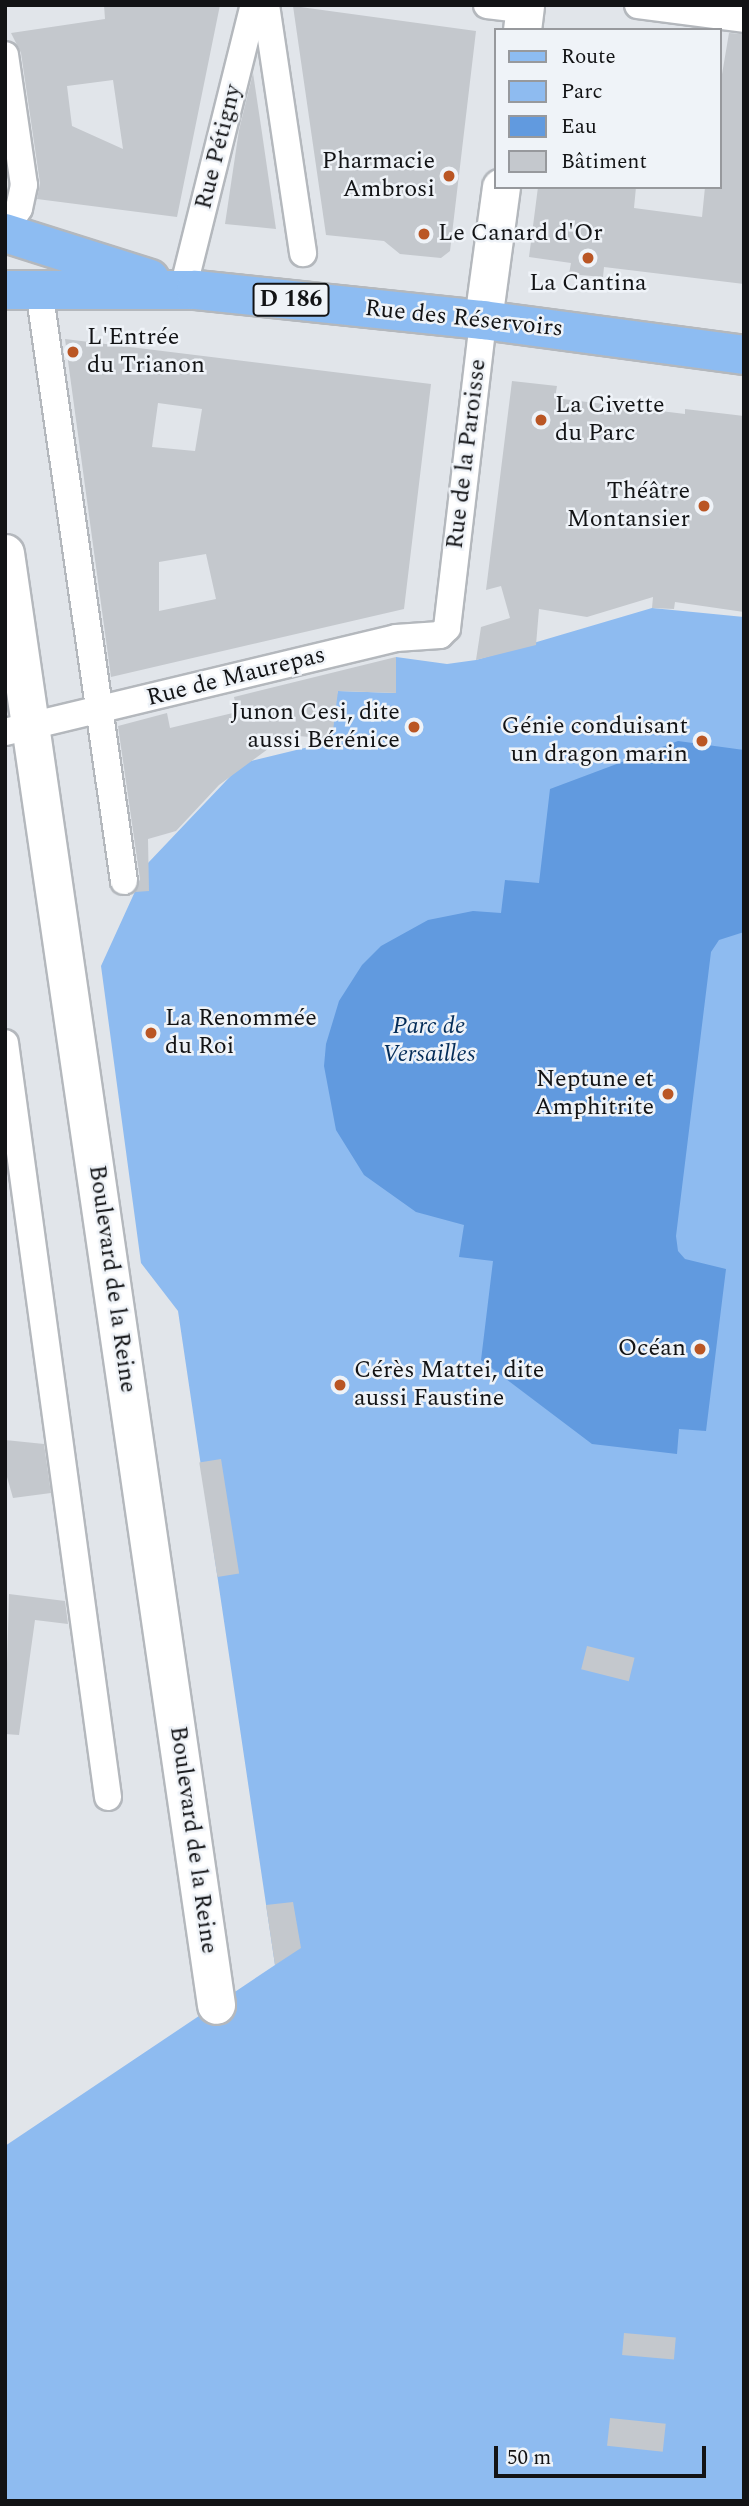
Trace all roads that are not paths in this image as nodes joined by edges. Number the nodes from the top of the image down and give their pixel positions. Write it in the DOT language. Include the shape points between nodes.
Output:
graph roads {
  1 [pos="254,5"];
  2 [pos="267,5"];
  3 [pos="487,5"];
  4 [pos="638,5"];
  5 [pos="524,15"];
  6 [pos="744,19"];
  7 [pos="5,55"];
  8 [pos="501,189"];
  9 [pos="6,233"];
  10 [pos="303,253"];
  11 [pos="16,286"];
  12 [pos="183,289"];
  13 [pos="483,320"];
  14 [pos="744,355"];
  15 [pos="5,553"];
  16 [pos="440,635"];
  17 [pos="100,710"];
  18 [pos="19,729"];
  19 [pos="124,881"];
  20 [pos="5,1043"];
  21 [pos="108,1797"];
  22 [pos="216,2005"];
  1 -- 12 [label="street, Rue Pétigny"];
  2 -- 10 [label="street"];
  3 -- 5 [label="street"];
  4 -- 6 [label="street"];
  7 -- 9 [label="street" via="24,185"];
  8 -- 13 [label="street, Rue de la Paroisse"];
  9 -- 11 [label="main road"];
  9 -- 12 [label="main road, Rue des Réservoirs / D 186"];
  11 -- 12 [label="main road, Rue des Réservoirs / D 186"];
  11 -- 17 [label="street"];
  12 -- 13 [label="main road, Rue des Réservoirs / D 186"];
  13 -- 14 [label="main road, Rue des Réservoirs"];
  13 -- 16 [label="street, Rue de la Paroisse" via="447,628"];
  15 -- 18 [label="street, Boulevard de la Reine"];
  16 -- 17 [label="street, Rue de Maurepas" via="396,638"];
  17 -- 18 [label="street, Rue de Maurepas"];
  17 -- 19 [label="street"];
  18 -- 22 [label="street, Boulevard de la Reine"];
  20 -- 21 [label="street"];
}
